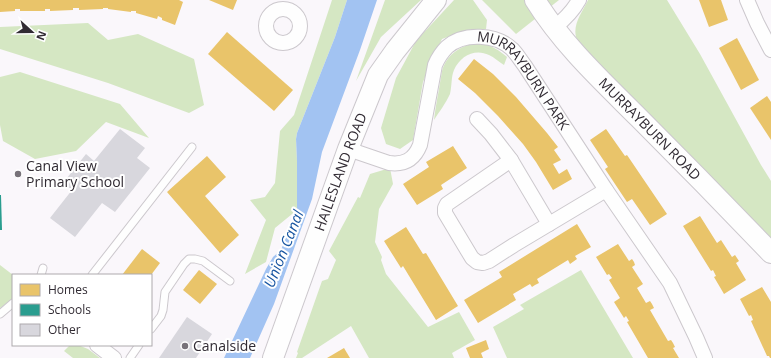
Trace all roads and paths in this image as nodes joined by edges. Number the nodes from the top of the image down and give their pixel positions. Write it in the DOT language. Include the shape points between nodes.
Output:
graph roads {
  1 [pos="436,0"];
  2 [pos="535,0"];
  3 [pos="579,0"];
  4 [pos="747,0"];
  5 [pos="554,28"];
  6 [pos="771,50"];
  7 [pos="477,119"];
  8 [pos="192,147"];
  9 [pos="348,149"];
  10 [pos="510,160"];
  11 [pos="606,190"];
  12 [pos="549,224"];
  13 [pos="771,253"];
  14 [pos="93,274"];
  15 [pos="230,281"];
  16 [pos="12,304"];
  17 [pos="0,314"];
  18 [pos="152,328"];
  19 [pos="98,346"];
  20 [pos="138,346"];
  21 [pos="114,358"];
  22 [pos="130,358"];
  23 [pos="273,358"];
  24 [pos="705,358"];
  1 -- 9 [label="street, HAILESLAND ROAD" via="378,75"];
  2 -- 5 [label="street, MURRAYBURN ROAD"];
  3 -- 5 [label="street"];
  4 -- 6 [label="street"];
  5 -- 13 [label="street, MURRAYBURN ROAD" via="595,74"];
  7 -- 10 [label="street"];
  8 -- 14 [label="lane"];
  9 -- 11 [label="street, MURRAYBURN PARK" via="396,164 414,156 420,145 438,58 457,41 466,38 492,38 512,49 525,66"];
  9 -- 23 [label="street, HAILESLAND ROAD"];
  10 -- 12 [label="street"];
  10 -- 12 [label="street" via="447,204 445,208 445,213 472,258 477,262 489,261"];
  11 -- 12 [label="street"];
  11 -- 24 [label="street, MURRAYBURN PARK" via="670,283"];
  15 -- 18 [label="lane" via="203,261 189,259 164,292 161,316"];
  16 -- 17 [label="lane"];
  19 -- 21 [label="street"];
  20 -- 22 [label="lane"];
}
